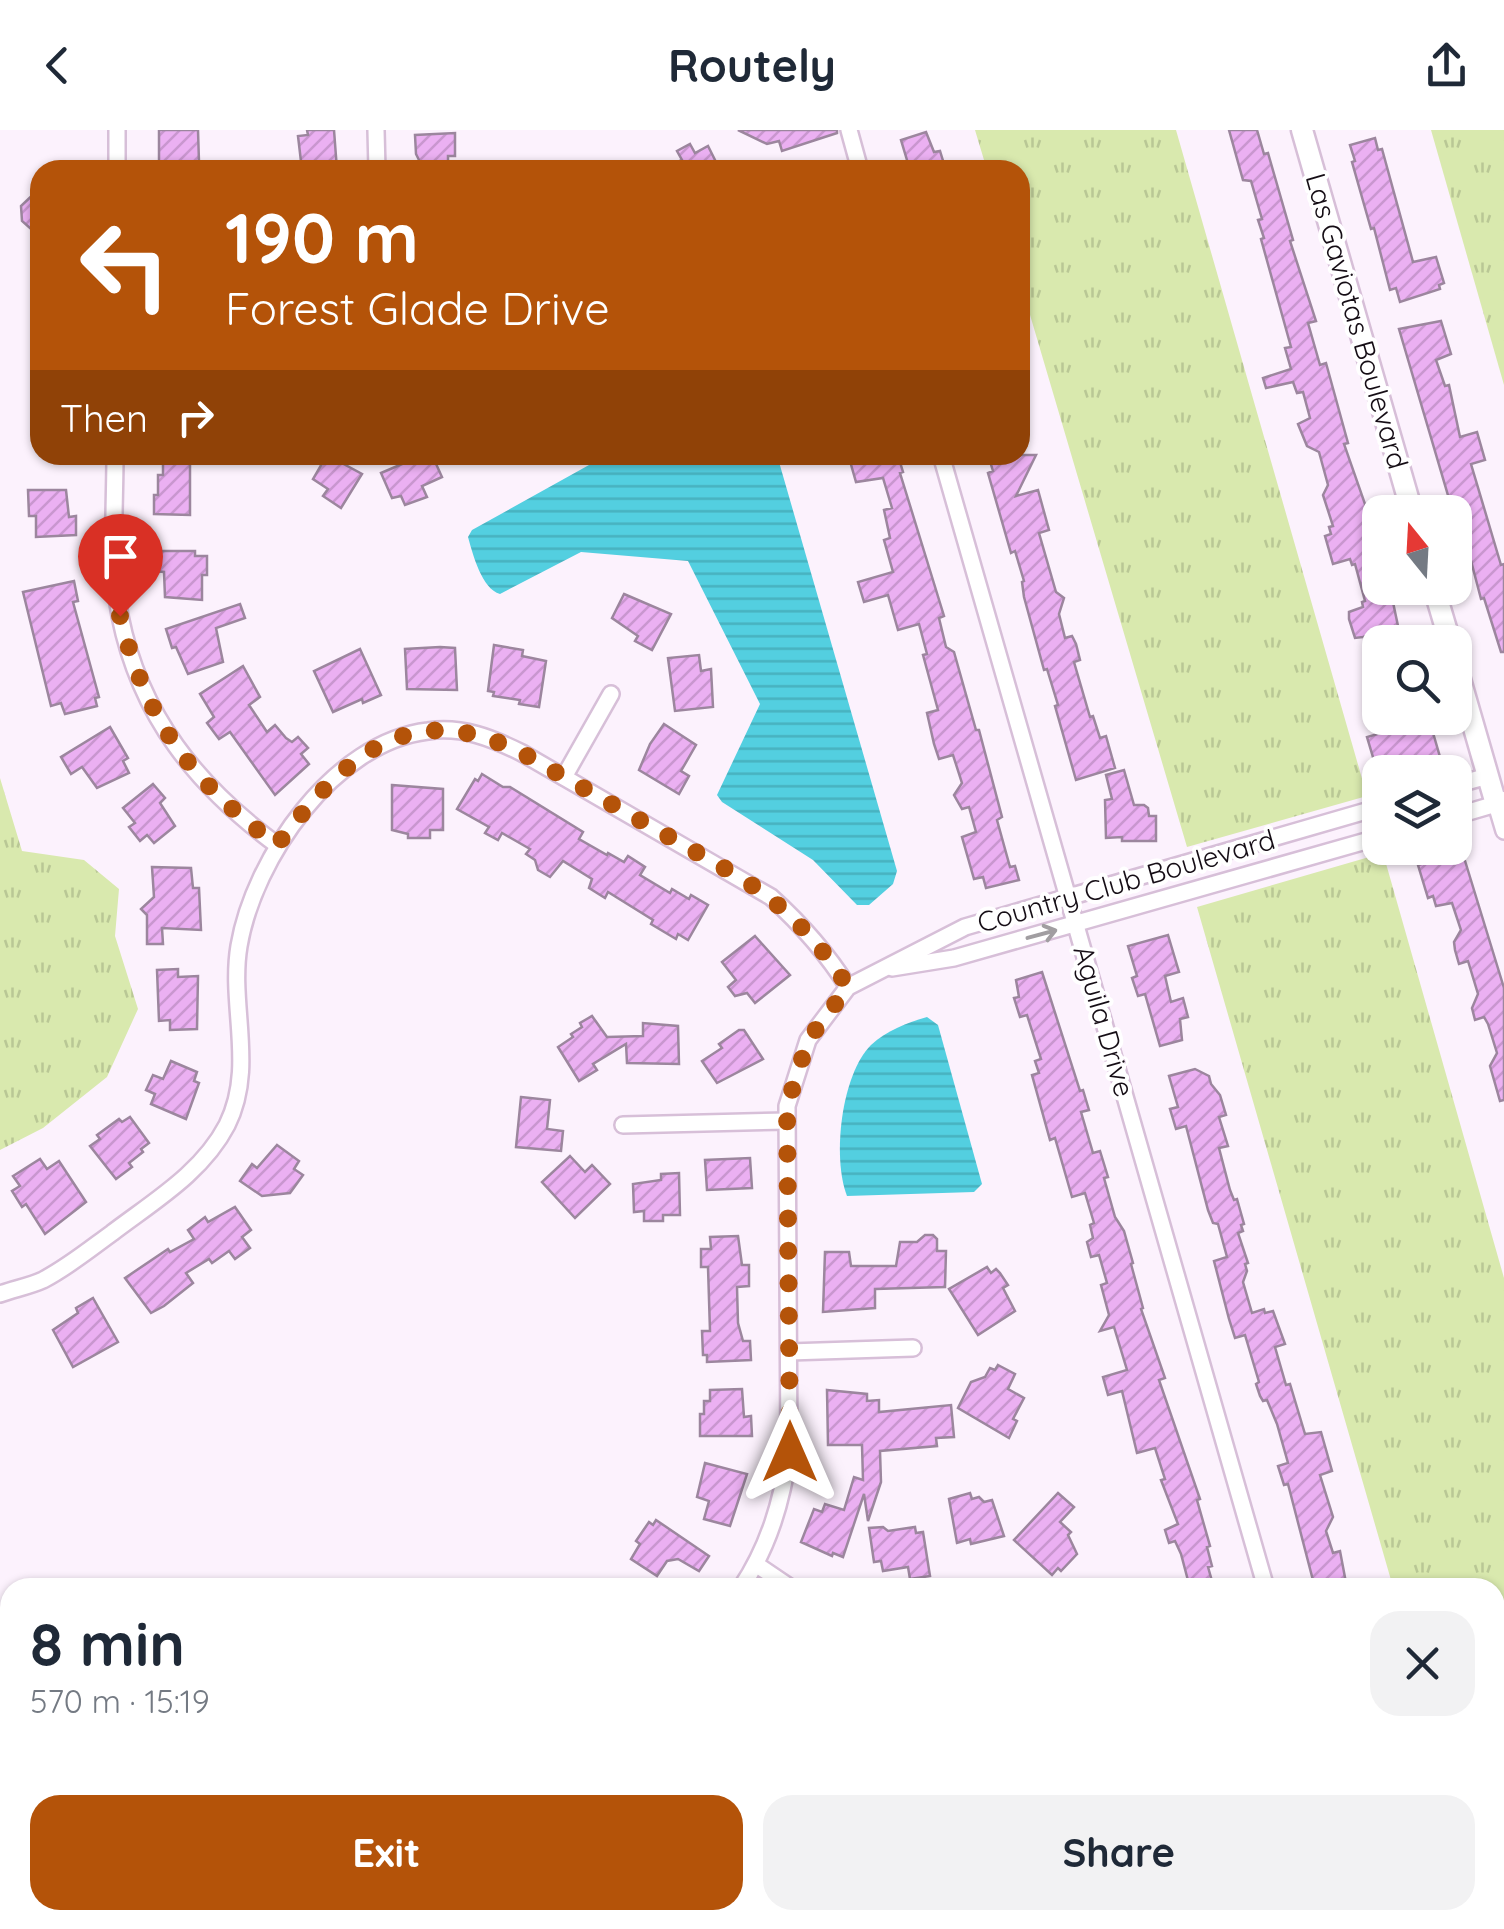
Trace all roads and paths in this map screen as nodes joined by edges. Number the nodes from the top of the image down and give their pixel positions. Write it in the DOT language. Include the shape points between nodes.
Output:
graph roads {
  1 [pos="117,130"];
  2 [pos="376,130"];
  3 [pos="849,130"];
  4 [pos="1302,130"];
  5 [pos="117,160"];
  6 [pos="377,160"];
  7 [pos="857,160"];
  8 [pos="115,465"];
  9 [pos="944,465"];
  10 [pos="1407,495"];
  11 [pos="612,694"];
  12 [pos="1472,708"];
  13 [pos="1496,773"];
  14 [pos="564,777"];
  15 [pos="1472,780"];
  16 [pos="1500,803"];
  17 [pos="1472,811"];
  18 [pos="1362,812"];
  19 [pos="1504,832"];
  20 [pos="1362,843"];
  21 [pos="277,845"];
  22 [pos="1068,898"];
  23 [pos="1076,924"];
  24 [pos="878,970"];
  25 [pos="848,987"];
  26 [pos="787,1121"];
  27 [pos="623,1125"];
  28 [pos="0,1294"];
  29 [pos="913,1348"];
  30 [pos="789,1352"];
  31 [pos="756,1565"];
  32 [pos="748,1578"];
  33 [pos="776,1578"];
  34 [pos="1263,1578"];
  1 -- 5 [label="street"];
  2 -- 6 [label="street"];
  3 -- 7 [label="street"];
  4 -- 10 [label="street, Las Gaviotas Boulevard"];
  8 -- 21 [label="street" via="114,568 132,662 194,772"];
  9 -- 22 [label="street, Aguila Drive"];
  11 -- 14 [label="street"];
  12 -- 13 [label="street"];
  13 -- 15 [label="street"];
  13 -- 16 [label="street"];
  14 -- 21 [label="street" via="493,738 462,730 397,737 343,771"];
  14 -- 25 [label="street" via="772,897"];
  16 -- 17 [label="street"];
  16 -- 19 [label="street"];
  18 -- 22 [label="street, Country Club Boulevard"];
  20 -- 23 [label="street, Country Club Boulevard"];
  21 -- 28 [label="street" via="246,913 238,950 242,1069 226,1127 188,1177 63,1269"];
  22 -- 23 [label="street, Aguila Drive"];
  22 -- 24 [label="street, Country Club Boulevard" via="949,933"];
  24 -- 23 [label="street, Country Club Boulevard, one-way" via="954,958"];
  23 -- 34 [label="street, Aguila Drive"];
  24 -- 25 [label="street, Country Club Boulevard"];
  25 -- 26 [label="street, Country Club Boulevard" via="808,1040"];
  26 -- 27 [label="street"];
  26 -- 30 [label="street, Country Club Boulevard"];
  29 -- 30 [label="street"];
  30 -- 31 [label="street, Country Club Boulevard" via="790,1452 782,1499"];
  31 -- 32 [label="street, Country Club Boulevard"];
  31 -- 33 [label="street"];
}
